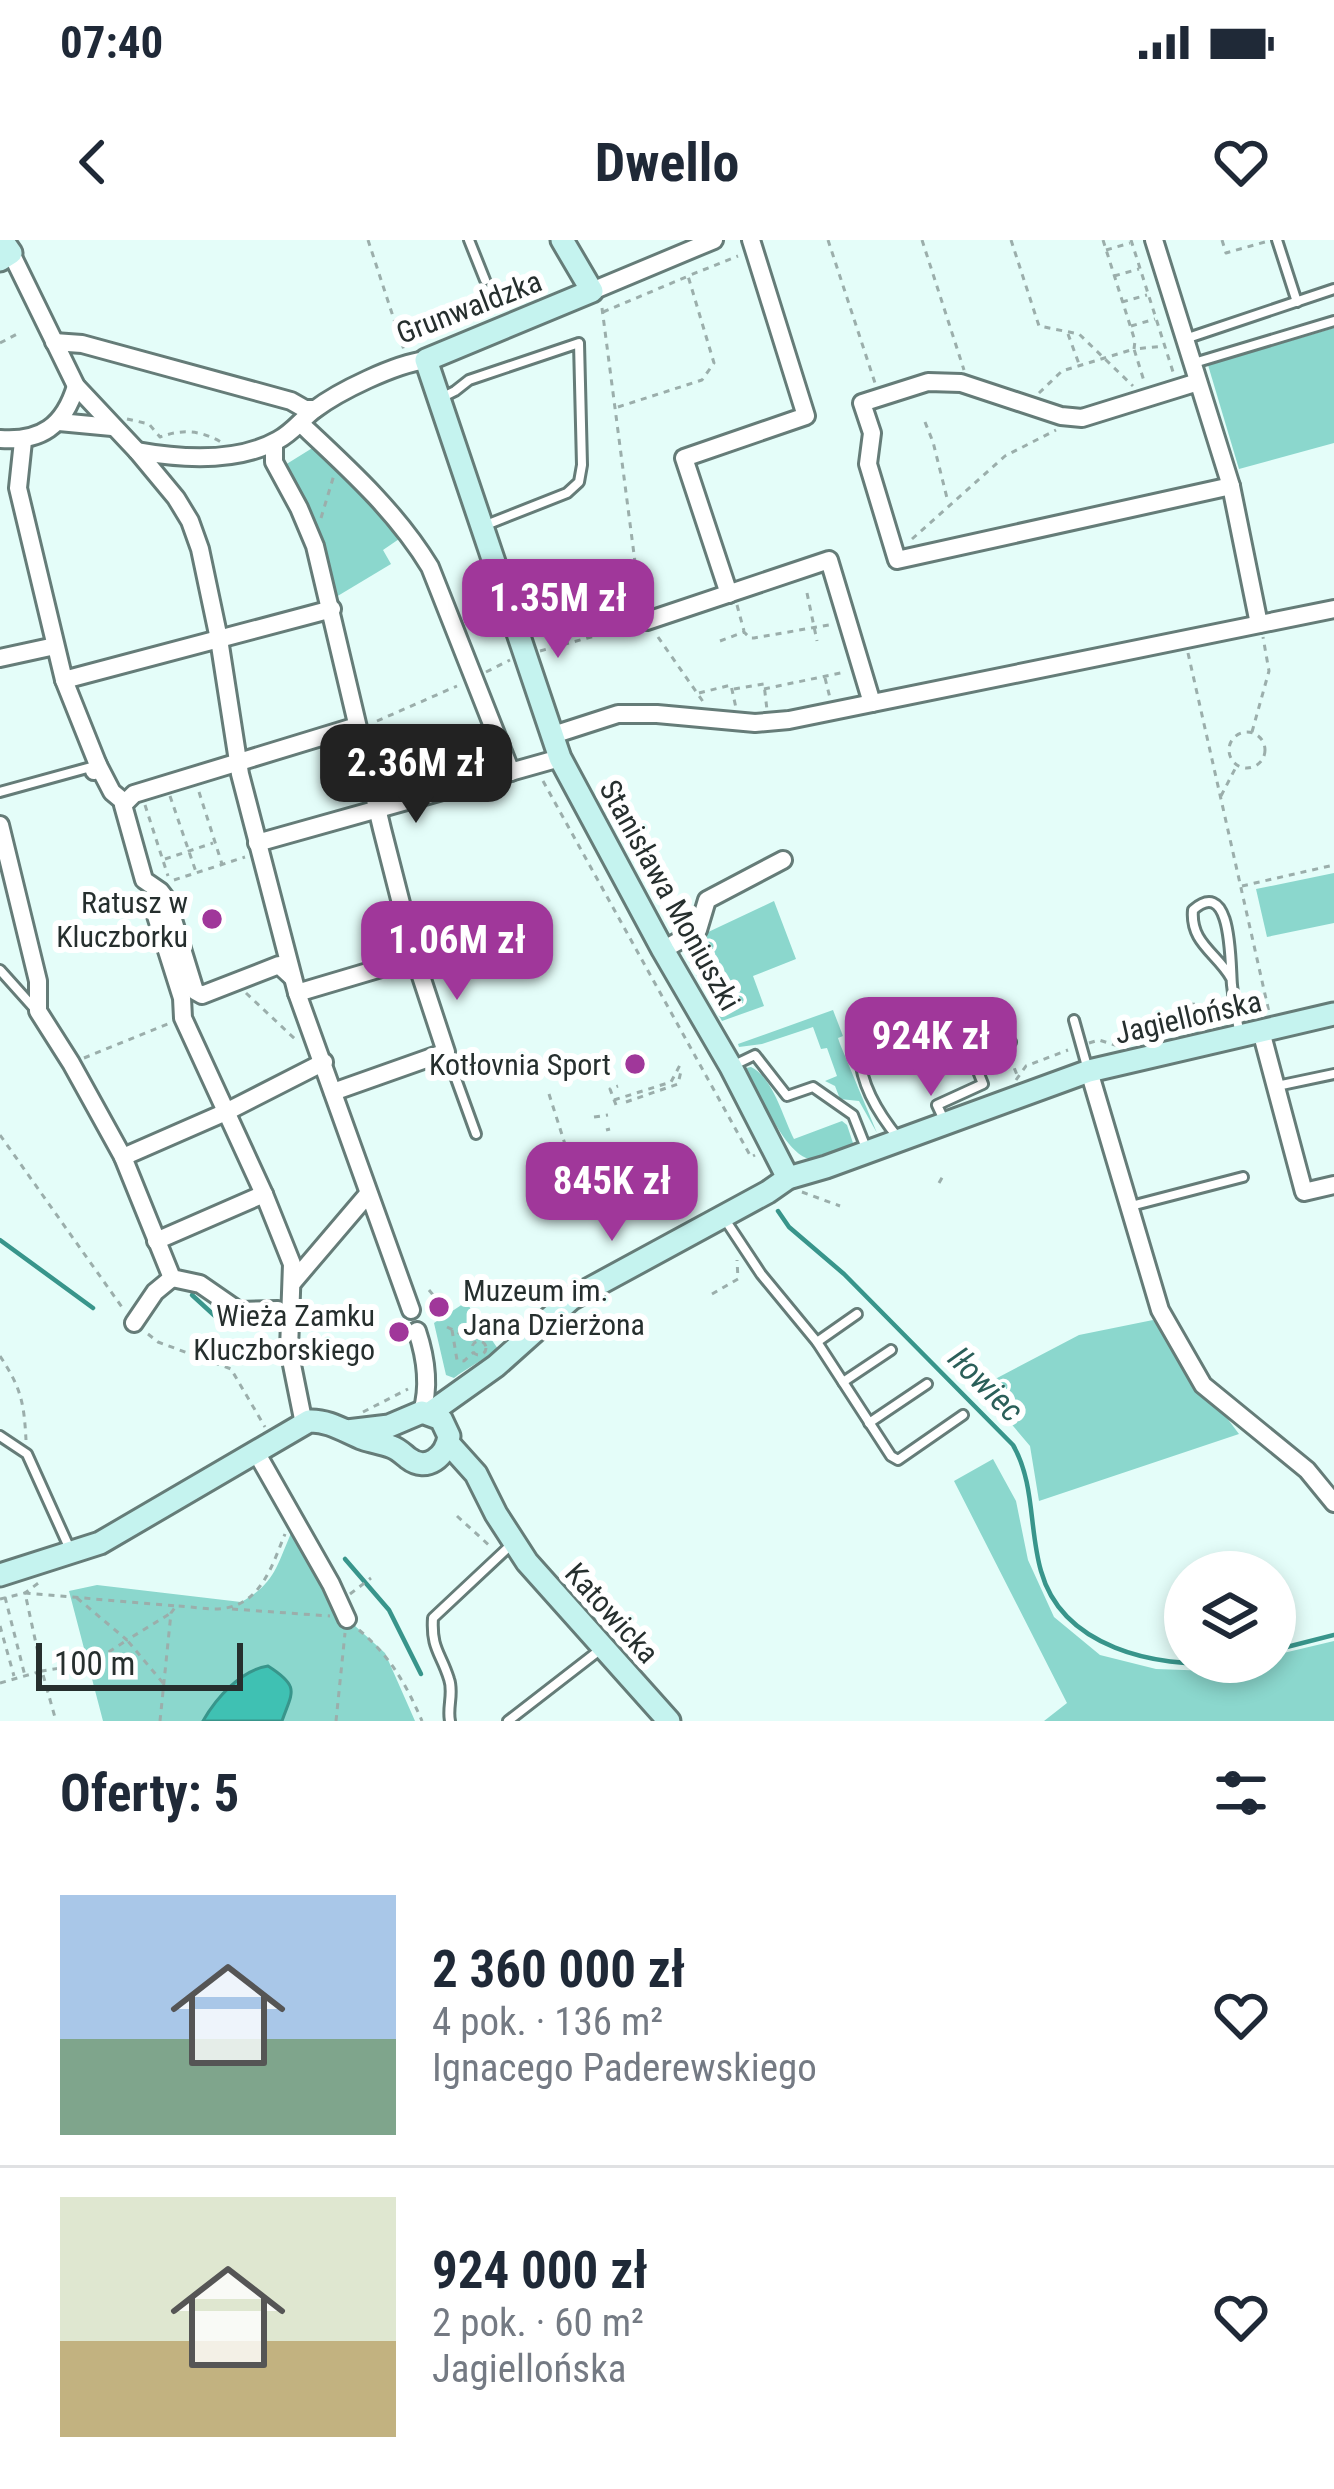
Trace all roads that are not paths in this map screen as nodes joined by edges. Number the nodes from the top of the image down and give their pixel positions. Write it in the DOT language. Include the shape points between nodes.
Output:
graph roads {
  1 [pos="469,240"];
  2 [pos="562,240"];
  3 [pos="714,240"];
  4 [pos="1154,240"];
  5 [pos="1275,240"];
  6 [pos="752,245"];
  7 [pos="4,251"];
  8 [pos="485,280"];
  9 [pos="1334,289"];
  10 [pos="596,295"];
  11 [pos="1297,302"];
  12 [pos="1334,321"];
  13 [pos="1185,339"];
  14 [pos="54,342"];
  15 [pos="416,356"];
  16 [pos="1196,373"];
  17 [pos="76,386"];
  18 [pos="439,398"];
  19 [pos="315,409"];
  20 [pos="59,422"];
  21 [pos="115,423"];
  22 [pos="300,423"];
  23 [pos="0,440"];
  24 [pos="23,441"];
  25 [pos="274,443"];
  26 [pos="137,451"];
  27 [pos="1231,485"];
  28 [pos="483,526"];
  29 [pos="731,593"];
  30 [pos="332,608"];
  31 [pos="1334,609"];
  32 [pos="647,621"];
  33 [pos="1259,624"];
  34 [pos="219,639"];
  35 [pos="55,646"];
  36 [pos="0,658"];
  37 [pos="64,680"];
  38 [pos="872,703"];
  39 [pos="357,727"];
  40 [pos="553,735"];
  41 [pos="560,758"];
  42 [pos="240,762"];
  43 [pos="96,766"];
  44 [pos="511,772"];
  45 [pos="0,792"];
  46 [pos="124,802"];
  47 [pos="379,809"];
  48 [pos="0,824"];
  49 [pos="258,848"];
  50 [pos="783,860"];
  51 [pos="6,886"];
  52 [pos="152,900"];
  53 [pos="663,950"];
  54 [pos="415,958"];
  55 [pos="0,970"];
  56 [pos="1232,978"];
  57 [pos="295,985"];
  58 [pos="38,1011"];
  59 [pos="1334,1014"];
  60 [pos="1074,1021"];
  61 [pos="1257,1026"];
  62 [pos="1009,1042"];
  63 [pos="446,1052"];
  64 [pos="973,1058"];
  65 [pos="320,1064"];
  66 [pos="730,1066"];
  67 [pos="1089,1071"];
  68 [pos="1334,1073"];
  69 [pos="1276,1086"];
  70 [pos="333,1092"];
  71 [pos="226,1112"];
  72 [pos="946,1124"];
  73 [pos="476,1134"];
  74 [pos="900,1140"];
  75 [pos="868,1152"];
  76 [pos="123,1157"];
  77 [pos="1244,1177"];
  78 [pos="1334,1186"];
  79 [pos="797,1188"];
  80 [pos="264,1194"];
  81 [pos="368,1194"];
  82 [pos="1129,1206"];
  83 [pos="723,1216"];
  84 [pos="156,1240"];
  85 [pos="172,1278"];
  86 [pos="293,1282"];
  87 [pos="278,1310"];
  88 [pos="411,1310"];
  89 [pos="857,1314"];
  90 [pos="134,1323"];
  91 [pos="418,1331"];
  92 [pos="818,1342"];
  93 [pos="891,1350"];
  94 [pos="843,1382"];
  95 [pos="927,1384"];
  96 [pos="963,1415"];
  97 [pos="304,1424"];
  98 [pos="869,1424"];
  99 [pos="432,1429"];
  100 [pos="347,1431"];
  101 [pos="0,1436"];
  102 [pos="401,1450"];
  103 [pos="256,1452"];
  104 [pos="1334,1503"];
  105 [pos="506,1548"];
  106 [pos="72,1554"];
  107 [pos="2,1590"];
  108 [pos="347,1619"];
  109 [pos="602,1648"];
  110 [pos="450,1721"];
  111 [pos="508,1721"];
  112 [pos="669,1721"];
  1 -- 8 [label="lane"];
  2 -- 10 [label="street"];
  3 -- 10 [label="street, Grunwaldzka"];
  4 -- 13 [label="street"];
  5 -- 11 [label="lane"];
  6 -- 29 [label="street" via="806,416 684,458"];
  7 -- 14 [label="street"];
  9 -- 11 [label="lane"];
  10 -- 15 [label="street, Grunwaldzka"];
  11 -- 13 [label="lane"];
  12 -- 16 [label="lane"];
  13 -- 16 [label="street"];
  14 -- 17 [label="street"];
  14 -- 19 [label="street"];
  15 -- 18 [label="street, Stanisława Moniuszki"];
  15 -- 19 [label="street, Grunwaldzka"];
  16 -- 27 [label="street"];
  16 -- 27 [label="street" via="1178,388 1082,418 961,382 928,382 862,404 872,433 868,464 897,560"];
  17 -- 20 [label="street"];
  17 -- 21 [label="street"];
  18 -- 28 [label="street, Stanisława Moniuszki"];
  18 -- 28 [label="lane" via="579,343 579,482"];
  19 -- 22 [label="street, Grunwaldzka"];
  20 -- 21 [label="street"];
  20 -- 24 [label="street"];
  21 -- 26 [label="street"];
  22 -- 25 [label="street, Grunwaldzka"];
  22 -- 44 [label="street" via="412,537"];
  23 -- 24 [label="street"];
  24 -- 35 [label="street" via="18,488"];
  25 -- 26 [label="street, Grunwaldzka" via="226,455"];
  25 -- 30 [label="street" via="274,462 315,546"];
  26 -- 34 [label="street" via="190,521"];
  27 -- 33 [label="street"];
  28 -- 40 [label="street, Stanisława Moniuszki"];
  29 -- 32 [label="street"];
  29 -- 38 [label="street" via="829,560"];
  30 -- 34 [label="street"];
  30 -- 39 [label="street"];
  31 -- 33 [label="street"];
  33 -- 38 [label="street"];
  34 -- 37 [label="street"];
  34 -- 42 [label="street"];
  35 -- 36 [label="street"];
  35 -- 37 [label="street"];
  37 -- 43 [label="street"];
  38 -- 40 [label="street" via="755,723 618,713"];
  39 -- 42 [label="street"];
  39 -- 47 [label="street"];
  40 -- 41 [label="street, Stanisława Moniuszki"];
  41 -- 44 [label="street"];
  41 -- 53 [label="street, Stanisława Moniuszki"];
  42 -- 46 [label="street"];
  42 -- 49 [label="street"];
  43 -- 45 [label="lane"];
  43 -- 46 [label="street"];
  44 -- 47 [label="street"];
  46 -- 57 [label="street" via="144,880 167,900 196,992 279,965"];
  47 -- 49 [label="street"];
  47 -- 54 [label="street"];
  48 -- 51 [label="street"];
  49 -- 57 [label="street"];
  50 -- 53 [label="street" via="707,900 698,930"];
  51 -- 58 [label="street" via="38,981"];
  52 -- 71 [label="street" via="183,1018"];
  53 -- 66 [label="street, Stanisława Moniuszki"];
  54 -- 57 [label="street"];
  54 -- 63 [label="street"];
  55 -- 58 [label="lane"];
  56 -- 56 [label="lane" via="1222,912 1202,903 1193,910 1194,932"];
  56 -- 61 [label="lane"];
  57 -- 65 [label="street"];
  58 -- 76 [label="street"];
  59 -- 61 [label="street, Jagiellońska"];
  60 -- 67 [label="lane"];
  61 -- 67 [label="street, Jagiellońska"];
  61 -- 69 [label="street"];
  62 -- 64 [label="lane"];
  63 -- 70 [label="street"];
  63 -- 73 [label="lane"];
  64 -- 72 [label="lane" via="983,1084 938,1105"];
  64 -- 74 [label="lane" via="956,1016 860,1056 886,1126"];
  65 -- 70 [label="street"];
  65 -- 71 [label="street"];
  66 -- 75 [label="lane" via="755,1055 787,1096 812,1087 853,1115"];
  66 -- 79 [label="street, Stanisława Moniuszki"];
  67 -- 72 [label="street, Jagiellońska"];
  67 -- 82 [label="street"];
  68 -- 69 [label="lane"];
  69 -- 78 [label="street" via="1304,1192"];
  70 -- 81 [label="street"];
  71 -- 76 [label="street"];
  71 -- 80 [label="street"];
  72 -- 74 [label="street, Jagiellońska"];
  74 -- 75 [label="street, Jagiellońska"];
  75 -- 79 [label="street, Jagiellońska"];
  76 -- 84 [label="street"];
  77 -- 82 [label="lane"];
  79 -- 83 [label="street, Jagiellońska" via="768,1192"];
  80 -- 84 [label="street"];
  80 -- 86 [label="street"];
  81 -- 86 [label="street"];
  81 -- 88 [label="street"];
  82 -- 104 [label="street" via="1160,1310 1203,1385 1307,1470"];
  83 -- 92 [label="lane"];
  83 -- 99 [label="street, Jagiellońska" via="571,1298"];
  84 -- 85 [label="street"];
  85 -- 87 [label="street" via="200,1284 238,1311"];
  85 -- 90 [label="street"];
  86 -- 97 [label="street" via="289,1350"];
  89 -- 92 [label="lane"];
  91 -- 99 [label="street"];
  92 -- 94 [label="lane"];
  93 -- 94 [label="lane"];
  94 -- 98 [label="lane"];
  95 -- 98 [label="lane"];
  96 -- 98 [label="lane" via="898,1460"];
  97 -- 100 [label="street"];
  97 -- 103 [label="street"];
  99 -- 100 [label="street"];
  99 -- 102 [label="street" via="398,1435"];
  99 -- 102 [label="street" via="422,1463"];
  99 -- 105 [label="street, Katowicka" via="488,1498"];
  100 -- 102 [label="street"];
  101 -- 106 [label="lane" via="27,1454"];
  103 -- 106 [label="street"];
  103 -- 108 [label="street"];
  105 -- 109 [label="street, Katowicka"];
  105 -- 110 [label="lane" via="433,1618 451,1688"];
  106 -- 107 [label="street"];
  109 -- 111 [label="lane"];
  109 -- 112 [label="street, Katowicka"];
}
